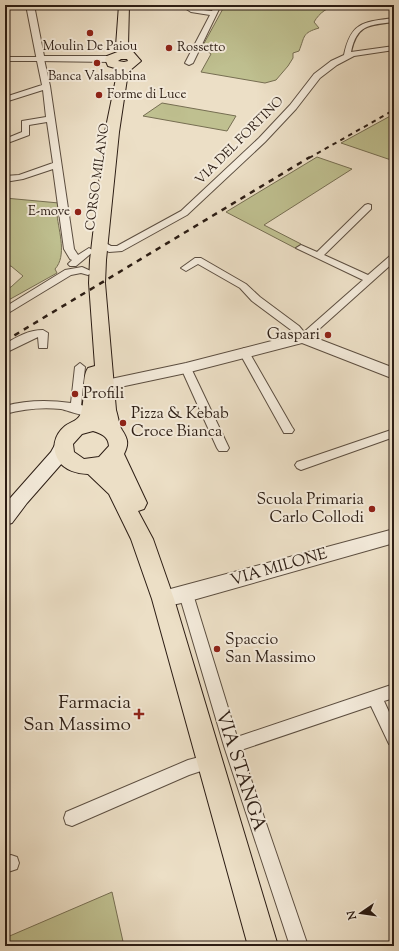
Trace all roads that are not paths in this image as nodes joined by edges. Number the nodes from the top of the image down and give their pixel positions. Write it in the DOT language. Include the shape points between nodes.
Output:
graph roads {
  1 [pos="30,5"];
  2 [pos="116,5"];
  3 [pos="124,5"];
  4 [pos="183,5"];
  5 [pos="218,5"];
  6 [pos="213,13"];
  7 [pos="394,20"];
  8 [pos="394,48"];
  9 [pos="347,56"];
  10 [pos="5,59"];
  11 [pos="40,59"];
  12 [pos="119,60"];
  13 [pos="189,63"];
  14 [pos="46,86"];
  15 [pos="5,100"];
  16 [pos="50,119"];
  17 [pos="5,142"];
  18 [pos="56,165"];
  19 [pos="5,179"];
  20 [pos="368,207"];
  21 [pos="301,248"];
  22 [pos="318,256"];
  23 [pos="394,257"];
  24 [pos="90,266"];
  25 [pos="186,268"];
  26 [pos="68,272"];
  27 [pos="369,279"];
  28 [pos="5,312"];
  29 [pos="303,338"];
  30 [pos="44,346"];
  31 [pos="5,349"];
  32 [pos="244,352"];
  33 [pos="80,367"];
  34 [pos="186,368"];
  35 [pos="394,374"];
  36 [pos="106,385"];
  37 [pos="6,407"];
  38 [pos="83,415"];
  39 [pos="112,430"];
  40 [pos="288,430"];
  41 [pos="394,433"];
  42 [pos="62,448"];
  43 [pos="223,448"];
  44 [pos="115,455"];
  45 [pos="301,465"];
  46 [pos="85,466"];
  47 [pos="30,487"];
  48 [pos="5,518"];
  49 [pos="394,536"];
  50 [pos="174,597"];
  51 [pos="394,691"];
  52 [pos="375,698"];
  53 [pos="394,739"];
  54 [pos="232,746"];
  55 [pos="210,761"];
  56 [pos="72,818"];
  57 [pos="263,946"];
  58 [pos="299,946"];
  1 -- 11 [label="street"];
  2 -- 12 [label="main road, CORSO MILANO"];
  3 -- 12 [label="main road"];
  4 -- 6 [label="street" via="193,11"];
  5 -- 6 [label="street"];
  6 -- 13 [label="street"];
  7 -- 9 [label="street" via="360,26 355,31"];
  8 -- 9 [label="street, VIA DEL FORTINO"];
  9 -- 24 [label="street, VIA DEL FORTINO" via="317,76 293,107 184,213 119,249 109,249"];
  10 -- 11 [label="street"];
  11 -- 12 [label="street"];
  11 -- 14 [label="street"];
  12 -- 24 [label="main road, CORSO MILANO" via="122,72"];
  14 -- 15 [label="street"];
  14 -- 16 [label="street"];
  16 -- 17 [label="street" via="25,123 26,133"];
  16 -- 18 [label="street"];
  18 -- 19 [label="street" via="20,177"];
  18 -- 24 [label="street" via="69,249 73,257"];
  20 -- 22 [label="street"];
  21 -- 22 [label="street"];
  22 -- 27 [label="street"];
  23 -- 27 [label="street"];
  24 -- 26 [label="street"];
  24 -- 26 [label="street, VIA DEL FORTINO"];
  24 -- 36 [label="main road"];
  24 -- 38 [label="main road" via="95,384"];
  25 -- 29 [label="street" via="198,260 244,286 295,328"];
  26 -- 28 [label="street"];
  27 -- 29 [label="street"];
  29 -- 32 [label="street"];
  29 -- 35 [label="street"];
  30 -- 31 [label="street" via="43,333 36,333"];
  32 -- 34 [label="street"];
  32 -- 40 [label="street"];
  33 -- 38 [label="street" via="78,394"];
  34 -- 36 [label="street"];
  34 -- 43 [label="street"];
  36 -- 39 [label="main road" via="107,410"];
  37 -- 38 [label="street" via="35,406"];
  38 -- 39 [label="main road"];
  38 -- 42 [label="main road" via="76,429 66,437"];
  39 -- 44 [label="main road" via="119,442"];
  41 -- 45 [label="street"];
  42 -- 46 [label="main road" via="67,458"];
  42 -- 47 [label="main road"];
  44 -- 46 [label="main road" via="106,463"];
  44 -- 50 [label="main road" via="152,537"];
  46 -- 47 [label="main road" via="65,468"];
  46 -- 50 [label="main road" via="105,476 117,489"];
  47 -- 48 [label="main road"];
  49 -- 50 [label="street, VIA MILONE"];
  50 -- 54 [label="street, VIA STANGA"];
  50 -- 55 [label="main road, VIA STANGA"];
  51 -- 52 [label="street"];
  52 -- 53 [label="street"];
  52 -- 54 [label="street"];
  54 -- 58 [label="street, VIA STANGA"];
  55 -- 56 [label="street, VIA STANGA"];
  55 -- 57 [label="main road, VIA STANGA"];
}
